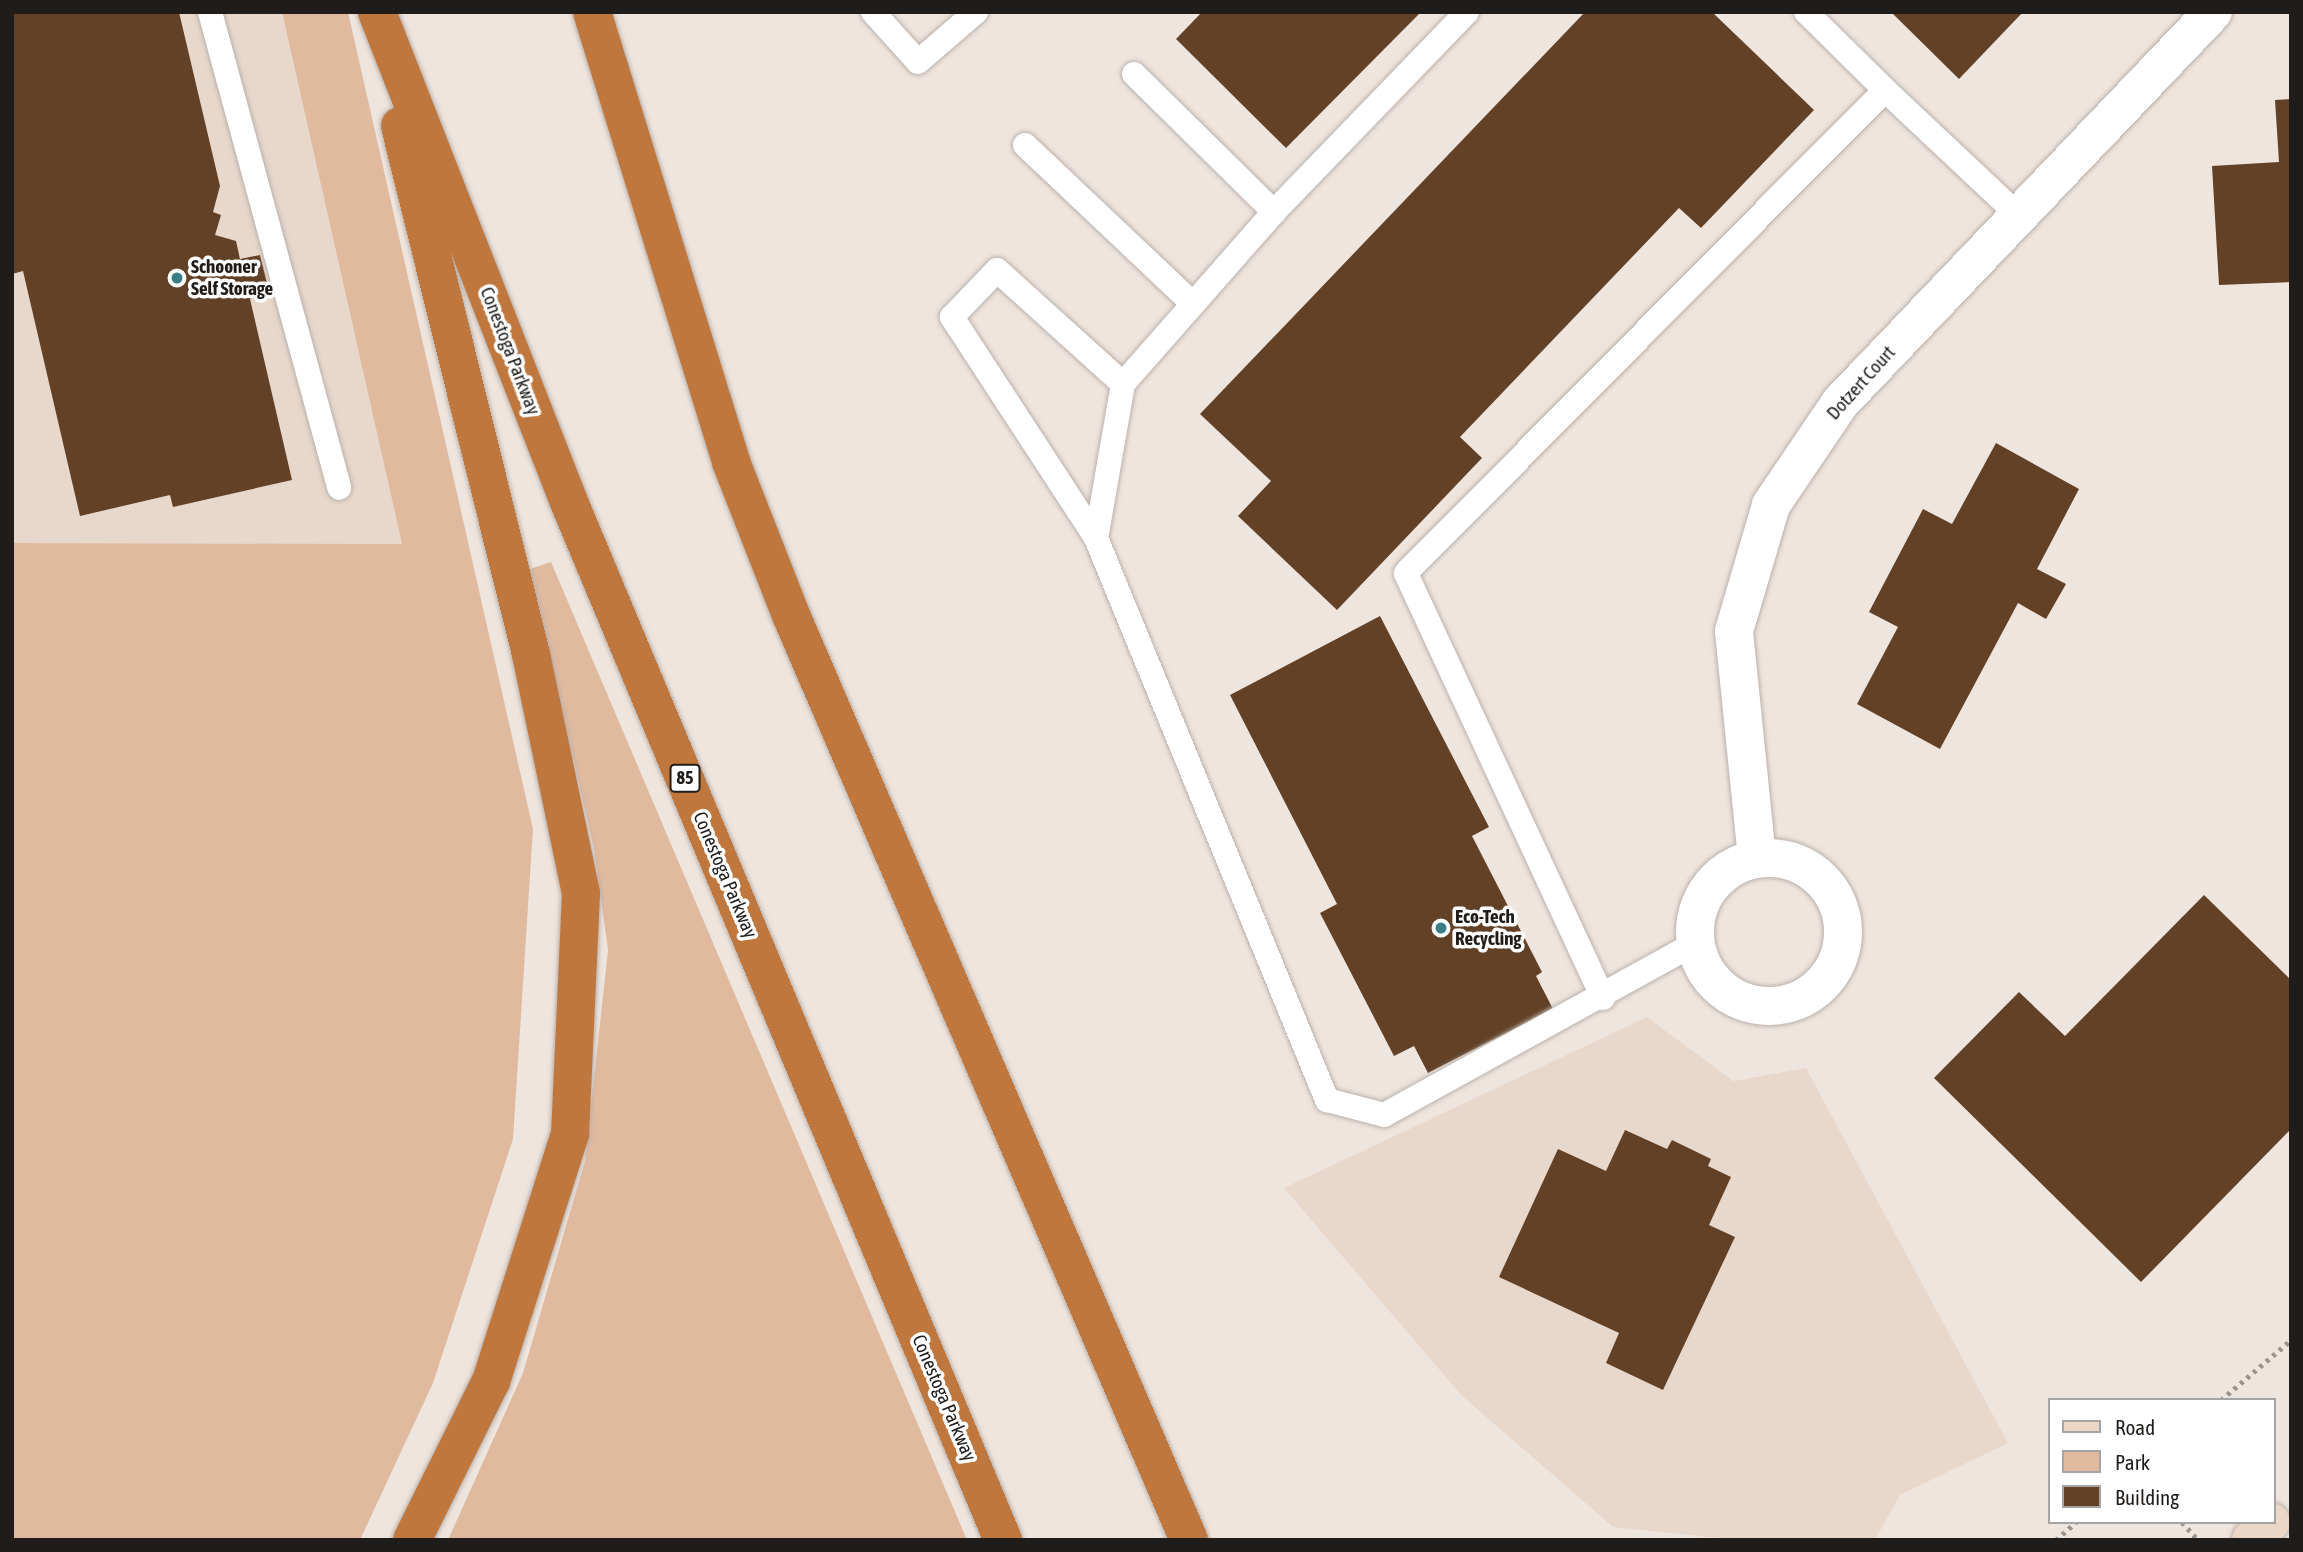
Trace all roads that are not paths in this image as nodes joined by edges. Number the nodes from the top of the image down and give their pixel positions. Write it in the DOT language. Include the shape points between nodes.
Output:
graph roads {
  1 [pos="210,12"];
  2 [pos="374,12"];
  3 [pos="592,12"];
  4 [pos="873,12"];
  5 [pos="975,12"];
  6 [pos="1467,12"];
  7 [pos="1806,12"];
  8 [pos="2213,12"];
  9 [pos="1134,74"];
  10 [pos="1885,90"];
  11 [pos="1025,145"];
  12 [pos="1273,212"];
  13 [pos="2019,216"];
  14 [pos="1193,304"];
  15 [pos="1123,384"];
  16 [pos="339,488"];
  17 [pos="1096,538"];
  18 [pos="1757,858"];
  19 [pos="1694,944"];
  20 [pos="1604,998"];
  21 [pos="2291,1506"];
  22 [pos="2275,1519"];
  23 [pos="2270,1524"];
  24 [pos="412,1540"];
  25 [pos="1003,1540"];
  26 [pos="1189,1540"];
  27 [pos="2251,1540"];
  1 -- 16 [label="lane"];
  2 -- 24 [label="highway" via="531,654 581,893 570,1134 491,1381"];
  2 -- 25 [label="highway, Conestoga Parkway / 85" via="569,502"];
  3 -- 26 [label="highway" via="731,462 790,615"];
  4 -- 5 [label="lane" via="918,62"];
  6 -- 12 [label="lane"];
  7 -- 10 [label="lane"];
  8 -- 13 [label="street, Dotzert Court"];
  9 -- 12 [label="lane"];
  10 -- 13 [label="lane"];
  10 -- 20 [label="lane" via="1406,573"];
  11 -- 14 [label="lane"];
  12 -- 14 [label="lane"];
  13 -- 18 [label="street, Dotzert Court" via="1840,403 1771,505 1734,631"];
  14 -- 15 [label="lane"];
  15 -- 17 [label="lane"];
  15 -- 17 [label="lane" via="997,270 952,317"];
  17 -- 20 [label="lane" via="1327,1100 1384,1115"];
  18 -- 19 [label="street" via="1731,867 1714,881 1701,900"];
  18 -- 19 [label="street" via="1784,859 1809,869 1829,887 1841,911 1843,939 1836,965 1821,987 1798,1002 1772,1008 1745,1004 1721,990 1704,970"];
  19 -- 20 [label="lane"];
  21 -- 22 [label="main road"];
  23 -- 27 [label="main road"];
}
